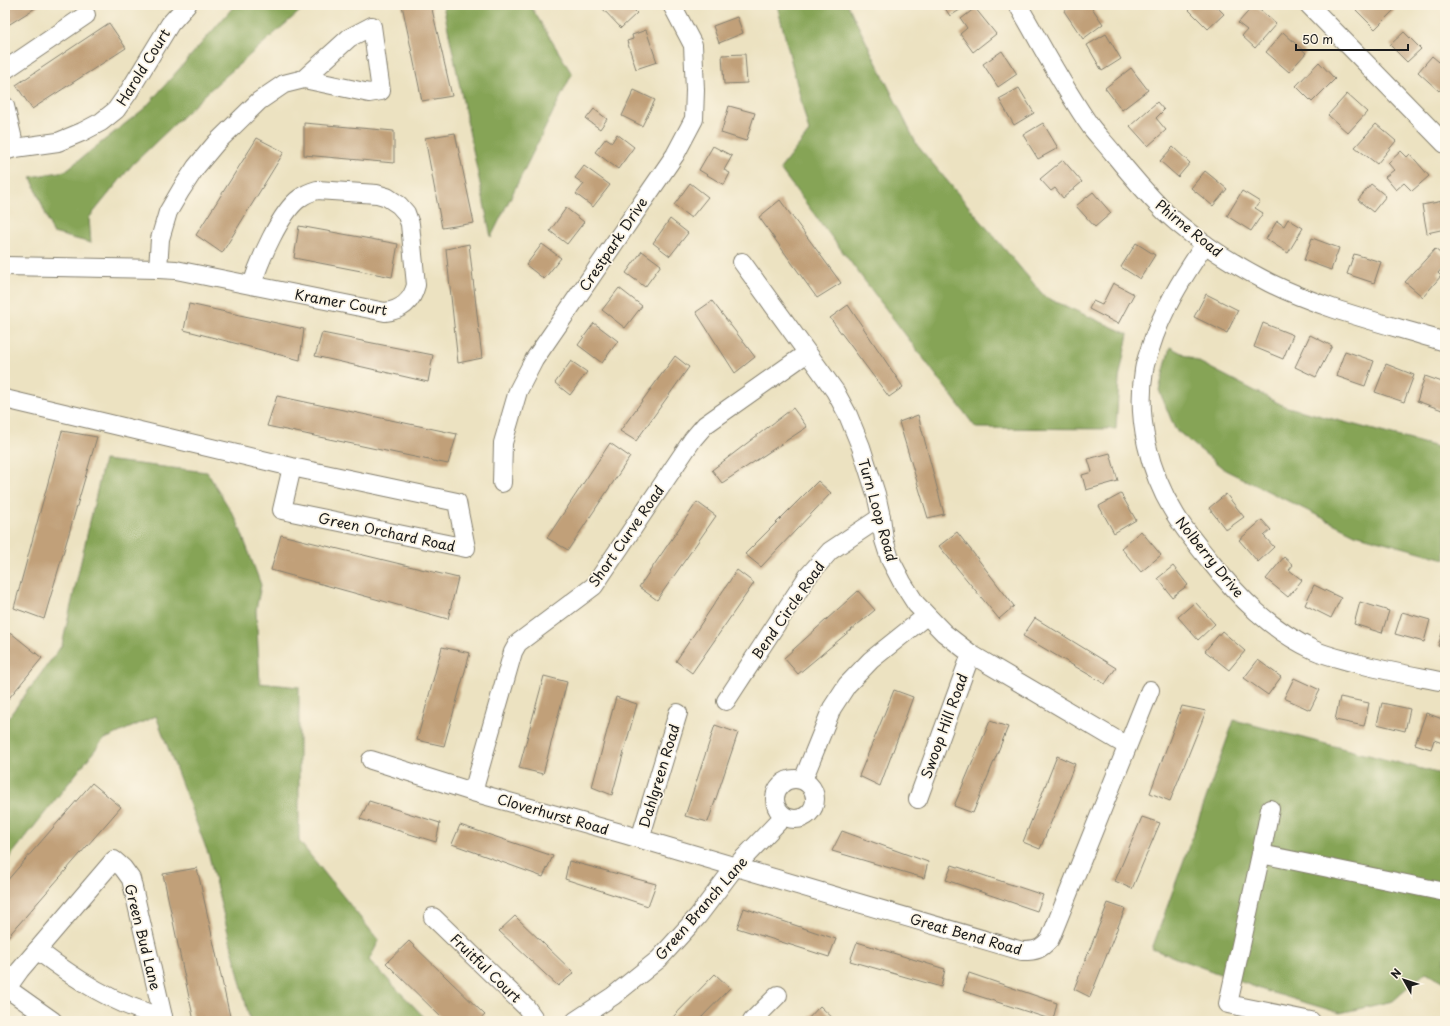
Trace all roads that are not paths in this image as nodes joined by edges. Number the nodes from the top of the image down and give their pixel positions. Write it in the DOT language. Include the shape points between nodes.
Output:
graph roads {
  1 [pos="187,5"];
  2 [pos="672,5"];
  3 [pos="1018,5"];
  4 [pos="1309,5"];
  5 [pos="86,15"];
  6 [pos="5,70"];
  7 [pos="304,79"];
  8 [pos="5,106"];
  9 [pos="1445,144"];
  10 [pos="10,150"];
  11 [pos="1205,244"];
  12 [pos="742,262"];
  13 [pos="5,266"];
  14 [pos="158,269"];
  15 [pos="252,285"];
  16 [pos="1445,342"];
  17 [pos="807,353"];
  18 [pos="5,399"];
  19 [pos="292,467"];
  20 [pos="502,483"];
  21 [pos="881,517"];
  22 [pos="926,616"];
  23 [pos="971,654"];
  24 [pos="1445,682"];
  25 [pos="1150,690"];
  26 [pos="726,700"];
  27 [pos="678,713"];
  28 [pos="1127,746"];
  29 [pos="371,760"];
  30 [pos="802,780"];
  31 [pos="473,792"];
  32 [pos="918,798"];
  33 [pos="1270,810"];
  34 [pos="783,816"];
  35 [pos="640,838"];
  36 [pos="1261,854"];
  37 [pos="735,868"];
  38 [pos="1445,892"];
  39 [pos="433,917"];
  40 [pos="37,950"];
  41 [pos="6,989"];
  42 [pos="778,995"];
  43 [pos="163,1019"];
  44 [pos="53,1021"];
  45 [pos="536,1021"];
  46 [pos="575,1021"];
  47 [pos="752,1021"];
  48 [pos="1311,1021"];
  1 -- 10 [label="street, Harold Court" via="170,24 116,110 101,122 58,142"];
  2 -- 20 [label="street, Crestpark Drive" via="694,45 694,118 674,155 534,360 518,391 503,443"];
  3 -- 11 [label="street, Phirne Road" via="1091,127 1133,178 1166,212"];
  4 -- 9 [label="street"];
  5 -- 6 [label="street"];
  7 -- 7 [label="street" via="369,93 381,90 372,26 349,38"];
  7 -- 14 [label="street" via="284,84 258,101 196,167 168,212 160,239"];
  8 -- 10 [label="street"];
  11 -- 16 [label="street, Phirne Road" via="1271,283 1307,298"];
  11 -- 24 [label="street, Nolberry Drive" via="1169,300 1155,332 1144,369 1142,419 1148,451 1159,483 1174,513 1224,578 1274,627 1315,650 1339,658"];
  12 -- 17 [label="street, Turn Loop Road"];
  13 -- 14 [label="street, Kramer Court"];
  14 -- 15 [label="street, Kramer Court" via="176,270"];
  15 -- 15 [label="street, Kramer Court" via="385,312 402,307 410,300 416,285 410,224 406,213 387,197 376,194 317,190 307,193 299,198 284,216 261,259"];
  17 -- 21 [label="street, Turn Loop Road" via="848,415 869,471"];
  17 -- 31 [label="street, Short Curve Road" via="706,425 693,439 594,586 518,643 513,652"];
  18 -- 19 [label="street, Green Orchard Road"];
  19 -- 19 [label="street, Green Orchard Road" via="457,502 466,548 282,510"];
  21 -- 22 [label="street, Turn Loop Road" via="890,559 902,582"];
  21 -- 26 [label="street, Bend Circle Road" via="830,551 808,576"];
  22 -- 23 [label="street, Turn Loop Road"];
  22 -- 30 [label="street" via="872,660 847,685 832,708"];
  23 -- 28 [label="street, Turn Loop Road"];
  23 -- 32 [label="street, Swoop Hill Road"];
  25 -- 28 [label="street, Great Bend Road"];
  27 -- 35 [label="street, Dahlgreen Road"];
  28 -- 37 [label="street, Great Bend Road" via="1050,939 1036,951 1022,951"];
  29 -- 31 [label="street, Cloverhurst Road"];
  30 -- 34 [label="street" via="794,778 779,786 774,802"];
  30 -- 34 [label="street" via="810,785 814,792 813,809 799,820"];
  31 -- 35 [label="street, Cloverhurst Road"];
  33 -- 36 [label="street"];
  34 -- 37 [label="street, Green Branch Lane"];
  35 -- 37 [label="street, Cloverhurst Road"];
  36 -- 38 [label="street"];
  36 -- 48 [label="street" via="1228,1004"];
  37 -- 46 [label="street, Green Branch Lane" via="698,916 659,960 613,996"];
  39 -- 45 [label="street, Fruitful Court" via="526,1007"];
  40 -- 41 [label="street, Green Bud Lane"];
  40 -- 43 [label="street, Green Bud Lane" via="93,988"];
  40 -- 43 [label="street, Green Bud Lane" via="114,860 131,880"];
  41 -- 44 [label="street"];
  42 -- 47 [label="street"];
}
